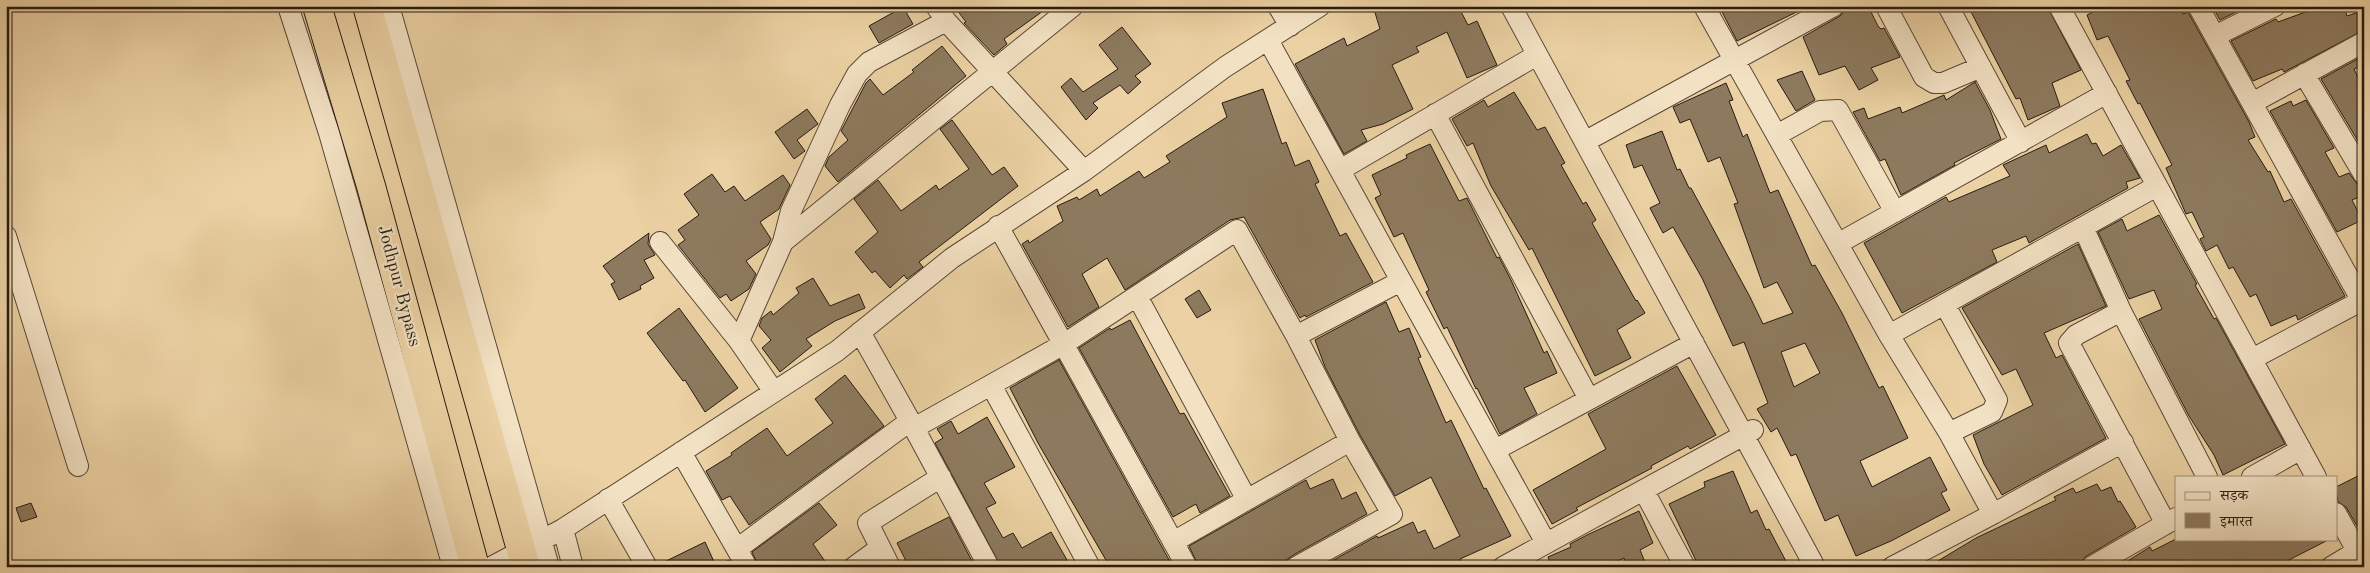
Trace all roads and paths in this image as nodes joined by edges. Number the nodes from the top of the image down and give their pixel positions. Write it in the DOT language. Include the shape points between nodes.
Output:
graph roads {
  1 [pos="288,6"];
  2 [pos="317,6"];
  3 [pos="367,6"];
  4 [pos="389,6"];
  5 [pos="1073,6"];
  6 [pos="1278,6"];
  7 [pos="1320,6"];
  8 [pos="1511,6"];
  9 [pos="1525,6"];
  10 [pos="1704,6"];
  11 [pos="1834,6"];
  12 [pos="1886,6"];
  13 [pos="1948,6"];
  14 [pos="2059,6"];
  15 [pos="2198,6"];
  16 [pos="2276,6"];
  17 [pos="941,14"];
  18 [pos="1290,26"];
  19 [pos="2215,36"];
  20 [pos="1268,40"];
  21 [pos="2364,42"];
  22 [pos="1537,55"];
  23 [pos="1734,60"];
  24 [pos="1981,67"];
  25 [pos="993,73"];
  26 [pos="2304,74"];
  27 [pos="2107,94"];
  28 [pos="2252,103"];
  29 [pos="1435,114"];
  30 [pos="1777,135"];
  31 [pos="1595,136"];
  32 [pos="2021,142"];
  33 [pos="1340,170"];
  34 [pos="1084,171"];
  35 [pos="2364,175"];
  36 [pos="2157,186"];
  37 [pos="1895,212"];
  38 [pos="998,226"];
  39 [pos="2083,227"];
  40 [pos="6,236"];
  41 [pos="660,242"];
  42 [pos="783,242"];
  43 [pos="1839,243"];
  44 [pos="1401,281"];
  45 [pos="1137,296"];
  46 [pos="2362,303"];
  47 [pos="1945,305"];
  48 [pos="2121,311"];
  49 [pos="860,332"];
  50 [pos="1889,335"];
  51 [pos="1296,336"];
  52 [pos="739,341"];
  53 [pos="1694,343"];
  54 [pos="1064,344"];
  55 [pos="2252,359"];
  56 [pos="991,385"];
  57 [pos="774,392"];
  58 [pos="1589,400"];
  59 [pos="912,424"];
  60 [pos="1749,433"];
  61 [pos="1949,433"];
  62 [pos="1350,440"];
  63 [pos="2123,442"];
  64 [pos="2301,449"];
  65 [pos="1495,450"];
  66 [pos="680,452"];
  67 [pos="78,466"];
  68 [pos="2206,476"];
  69 [pos="2254,476"];
  70 [pos="2315,476"];
  71 [pos="941,477"];
  72 [pos="1644,491"];
  73 [pos="608,499"];
  74 [pos="1247,500"];
  75 [pos="1993,514"];
  76 [pos="2338,516"];
  77 [pos="2171,521"];
  78 [pos="563,530"];
  79 [pos="1173,542"];
  80 [pos="1546,543"];
  81 [pos="880,548"];
  82 [pos="737,549"];
  83 [pos="2360,549"];
  84 [pos="529,553"];
  85 [pos="453,567"];
  86 [pos="476,567"];
  87 [pos="491,567"];
  88 [pos="549,567"];
  89 [pos="573,567"];
  90 [pos="647,567"];
  91 [pos="747,567"];
  92 [pos="854,567"];
  93 [pos="890,567"];
  94 [pos="990,567"];
  95 [pos="1090,567"];
  96 [pos="1187,567"];
  97 [pos="1296,567"];
  98 [pos="1503,567"];
  99 [pos="1685,567"];
  100 [pos="1814,567"];
  101 [pos="1827,567"];
  102 [pos="1892,567"];
  103 [pos="2091,567"];
  104 [pos="2331,567"];
  1 -- 85 [label="street" via="329,133"];
  2 -- 86 [label="highway, Jodhpur Bypass" via="371,186"];
  3 -- 84 [label="highway"];
  4 -- 84 [label="street"];
  5 -- 25 [label="street"];
  6 -- 18 [label="street"];
  7 -- 18 [label="street"];
  8 -- 22 [label="street"];
  9 -- 31 [label="street"];
  10 -- 23 [label="street"];
  11 -- 23 [label="street"];
  12 -- 24 [label="street" via="1924,77 1934,83 1943,83"];
  13 -- 24 [label="street"];
  14 -- 27 [label="street"];
  15 -- 19 [label="street"];
  16 -- 19 [label="street"];
  17 -- 25 [label="street"];
  17 -- 42 [label="street" via="869,62 857,74 791,211"];
  18 -- 20 [label="street"];
  19 -- 28 [label="street"];
  20 -- 33 [label="street"];
  20 -- 34 [label="street" via="1225,67"];
  21 -- 26 [label="street"];
  22 -- 29 [label="street"];
  22 -- 53 [label="street"];
  23 -- 30 [label="street"];
  23 -- 31 [label="street"];
  24 -- 32 [label="street"];
  25 -- 34 [label="street"];
  25 -- 42 [label="street"];
  26 -- 28 [label="street"];
  26 -- 35 [label="street"];
  27 -- 32 [label="street"];
  27 -- 36 [label="street"];
  28 -- 46 [label="street"];
  29 -- 33 [label="street"];
  29 -- 58 [label="street"];
  30 -- 37 [label="street" via="1820,111 1838,110"];
  30 -- 43 [label="street"];
  31 -- 60 [label="street"];
  32 -- 37 [label="street"];
  33 -- 44 [label="street"];
  34 -- 38 [label="street"];
  36 -- 39 [label="street"];
  36 -- 55 [label="street"];
  37 -- 43 [label="street"];
  38 -- 49 [label="street" via="952,258"];
  38 -- 54 [label="street"];
  39 -- 47 [label="street"];
  39 -- 48 [label="street"];
  40 -- 67 [label="street"];
  41 -- 52 [label="street"];
  42 -- 52 [label="street"];
  43 -- 50 [label="street"];
  44 -- 51 [label="street"];
  44 -- 65 [label="street"];
  45 -- 51 [label="street" via="1237,230"];
  45 -- 54 [label="street"];
  45 -- 74 [label="street"];
  46 -- 55 [label="street"];
  47 -- 50 [label="street"];
  47 -- 61 [label="street" via="1997,400 1992,412"];
  48 -- 63 [label="street" via="2069,343"];
  48 -- 68 [label="street"];
  49 -- 57 [label="street"];
  49 -- 59 [label="street"];
  50 -- 61 [label="street"];
  51 -- 62 [label="street"];
  52 -- 57 [label="street"];
  53 -- 58 [label="street"];
  53 -- 60 [label="street"];
  54 -- 56 [label="street"];
  54 -- 79 [label="street"];
  55 -- 64 [label="street"];
  56 -- 59 [label="street"];
  56 -- 95 [label="street"];
  57 -- 66 [label="street"];
  58 -- 65 [label="street"];
  59 -- 71 [label="street"];
  59 -- 82 [label="street"];
  60 -- 72 [label="street"];
  60 -- 100 [label="street"];
  60 -- 101 [label="street"];
  61 -- 75 [label="street"];
  62 -- 74 [label="street"];
  62 -- 97 [label="street" via="1392,514"];
  63 -- 75 [label="street"];
  63 -- 77 [label="street"];
  64 -- 69 [label="street"];
  64 -- 70 [label="street"];
  65 -- 80 [label="street"];
  66 -- 73 [label="street"];
  66 -- 82 [label="street"];
  71 -- 81 [label="street" via="868,523"];
  71 -- 94 [label="street"];
  72 -- 80 [label="street"];
  72 -- 99 [label="street"];
  73 -- 78 [label="street"];
  73 -- 90 [label="street"];
  74 -- 79 [label="street"];
  75 -- 102 [label="street"];
  76 -- 83 [label="street"];
  77 -- 103 [label="street"];
  78 -- 84 [label="street"];
  78 -- 89 [label="street"];
  79 -- 96 [label="street"];
  80 -- 98 [label="street"];
  81 -- 92 [label="street"];
  81 -- 93 [label="street"];
  82 -- 91 [label="street"];
  83 -- 104 [label="street"];
  84 -- 87 [label="street"];
  84 -- 88 [label="street"];
}
